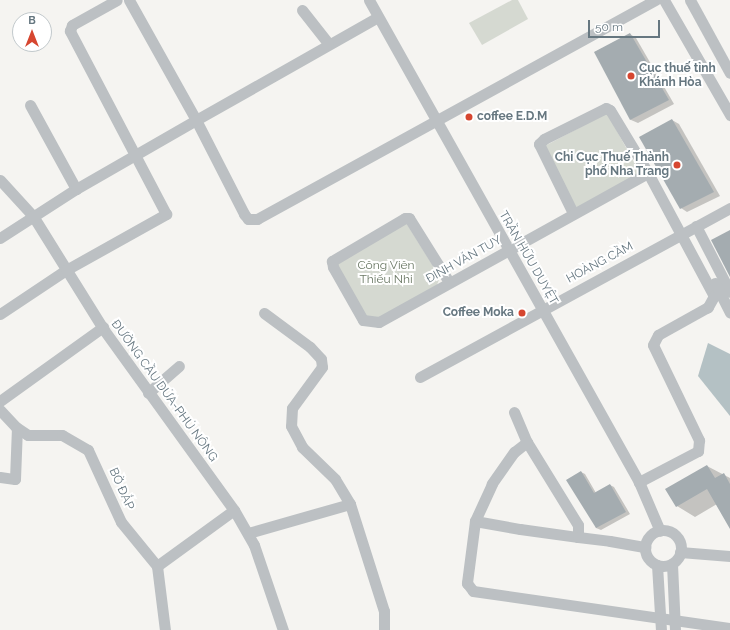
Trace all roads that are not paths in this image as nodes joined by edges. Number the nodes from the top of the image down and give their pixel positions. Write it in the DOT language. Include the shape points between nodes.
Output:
graph roads {
  1 [pos="117,0"];
  2 [pos="129,0"];
  3 [pos="369,0"];
  4 [pos="656,0"];
  5 [pos="664,0"];
  6 [pos="690,0"];
  7 [pos="302,10"];
  8 [pos="378,17"];
  9 [pos="328,43"];
  10 [pos="730,73"];
  11 [pos="30,105"];
  12 [pos="730,115"];
  13 [pos="196,120"];
  14 [pos="435,120"];
  15 [pos="135,154"];
  16 [pos="648,173"];
  17 [pos="0,180"];
  18 [pos="76,189"];
  19 [pos="730,208"];
  20 [pos="573,213"];
  21 [pos="33,216"];
  22 [pos="688,230"];
  23 [pos="0,238"];
  24 [pos="508,250"];
  25 [pos="66,270"];
  26 [pos="449,282"];
  27 [pos="730,292"];
  28 [pos="542,309"];
  29 [pos="730,312"];
  30 [pos="264,313"];
  31 [pos="0,314"];
  32 [pos="102,327"];
  33 [pos="179,366"];
  34 [pos="420,377"];
  35 [pos="148,393"];
  36 [pos="0,401"];
  37 [pos="0,410"];
  38 [pos="514,412"];
  39 [pos="17,428"];
  40 [pos="527,442"];
  41 [pos="0,477"];
  42 [pos="639,482"];
  43 [pos="350,504"];
  44 [pos="234,510"];
  45 [pos="475,521"];
  46 [pos="660,530"];
  47 [pos="248,533"];
  48 [pos="578,537"];
  49 [pos="645,547"];
  50 [pos="680,552"];
  51 [pos="730,556"];
  52 [pos="672,564"];
  53 [pos="657,565"];
  54 [pos="157,566"];
  55 [pos="661,624"];
  56 [pos="676,625"];
  57 [pos="730,628"];
  58 [pos="165,630"];
  59 [pos="283,630"];
  60 [pos="384,630"];
  1 -- 15 [label="street" via="72,25 70,31"];
  2 -- 13 [label="street"];
  3 -- 8 [label="street, TRẦN HỮU DUYỆT"];
  4 -- 14 [label="street"];
  5 -- 12 [label="street"];
  6 -- 10 [label="street"];
  7 -- 9 [label="street"];
  8 -- 9 [label="street"];
  8 -- 14 [label="street, TRẦN HỮU DUYỆT"];
  9 -- 13 [label="street"];
  11 -- 18 [label="street"];
  13 -- 14 [label="street" via="244,214 253,220"];
  13 -- 15 [label="street"];
  14 -- 24 [label="street, TRẦN HỮU DUYỆT"];
  15 -- 18 [label="street"];
  15 -- 25 [label="street" via="166,214"];
  16 -- 20 [label="street, ĐINH VĂN TUY"];
  16 -- 20 [label="street" via="610,110 606,108 550,136 540,142 540,148"];
  16 -- 22 [label="street"];
  17 -- 21 [label="street, ĐƯỜNG CẦU DỨA-PHÚ NÔNG"];
  18 -- 21 [label="street"];
  19 -- 22 [label="street, HOÀNG CẦM"];
  20 -- 24 [label="street, ĐINH VĂN TUY"];
  21 -- 23 [label="street"];
  21 -- 25 [label="street, ĐƯỜNG CẦU DỨA-PHÚ NÔNG"];
  22 -- 27 [label="street"];
  22 -- 28 [label="street, HOÀNG CẦM"];
  22 -- 29 [label="street"];
  22 -- 42 [label="street" via="714,296 713,302 663,331 658,335 654,345 700,445 692,456"];
  24 -- 26 [label="street, ĐINH VĂN TUY"];
  24 -- 28 [label="street, TRẦN HỮU DUYỆT"];
  25 -- 31 [label="street"];
  25 -- 32 [label="street, ĐƯỜNG CẦU DỨA-PHÚ NÔNG"];
  26 -- 26 [label="street, ĐINH VĂN TUY" via="379,322 363,320 333,267 332,260 405,218 413,220"];
  28 -- 34 [label="street, HOÀNG CẦM"];
  28 -- 42 [label="street, TRẦN HỮU DUYỆT"];
  30 -- 43 [label="street" via="321,359 322,367 292,408 291,426 302,447 335,479"];
  32 -- 35 [label="street, ĐƯỜNG CẦU DỨA-PHÚ NÔNG"];
  32 -- 36 [label="street"];
  33 -- 35 [label="street"];
  35 -- 44 [label="street, ĐƯỜNG CẦU DỨA-PHÚ NÔNG"];
  37 -- 39 [label="street, BỜ ĐẮP"];
  38 -- 40 [label="street"];
  39 -- 41 [label="street" via="15,479"];
  39 -- 54 [label="street, BỜ ĐẮP" via="28,435 62,435 88,450 121,522"];
  40 -- 45 [label="street" via="511,456 492,484"];
  40 -- 48 [label="street" via="578,525"];
  42 -- 46 [label="street, TRẦN HỮU DUYỆT"];
  43 -- 47 [label="street"];
  43 -- 60 [label="street" via="384,611"];
  44 -- 47 [label="street, ĐƯỜNG CẦU DỨA-PHÚ NÔNG"];
  44 -- 54 [label="street"];
  45 -- 48 [label="street"];
  45 -- 55 [label="street" via="467,583 473,591"];
  46 -- 49 [label="street" via="650,536"];
  46 -- 50 [label="street" via="676,536"];
  47 -- 59 [label="street, ĐƯỜNG CẦU DỨA-PHÚ NÔNG"];
  48 -- 49 [label="street"];
  49 -- 53 [label="street" via="648,558"];
  50 -- 51 [label="street"];
  50 -- 52 [label="street"];
  52 -- 53 [label="street"];
  52 -- 56 [label="street"];
  53 -- 55 [label="street"];
  54 -- 58 [label="street"];
  55 -- 56 [label="street"];
  56 -- 57 [label="street"];
}
